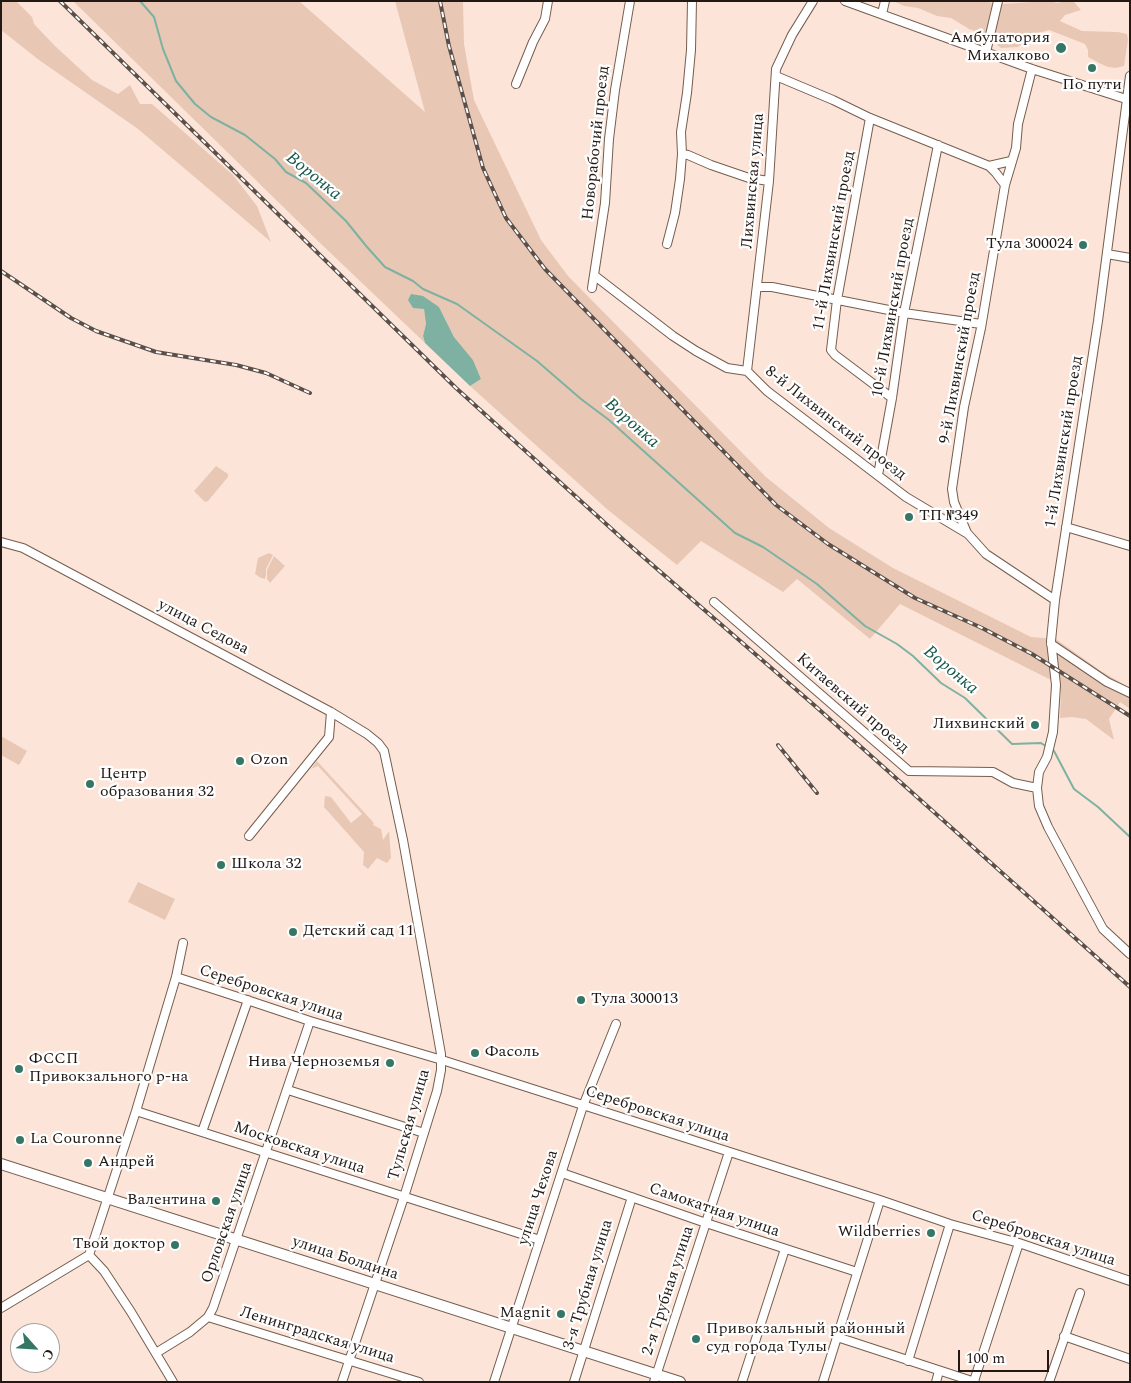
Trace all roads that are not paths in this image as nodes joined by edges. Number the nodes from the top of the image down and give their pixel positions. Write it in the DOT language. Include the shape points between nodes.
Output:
graph roads {
  1 [pos="548,1"];
  2 [pos="630,1"];
  3 [pos="692,1"];
  4 [pos="813,1"];
  5 [pos="845,1"];
  6 [pos="885,1"];
  7 [pos="998,1"];
  8 [pos="882,14"];
  9 [pos="986,52"];
  10 [pos="1032,69"];
  11 [pos="1130,76"];
  12 [pos="776,77"];
  13 [pos="516,84"];
  14 [pos="1126,99"];
  15 [pos="1128,110"];
  16 [pos="870,118"];
  17 [pos="938,145"];
  18 [pos="682,154"];
  19 [pos="1011,160"];
  20 [pos="989,166"];
  21 [pos="769,182"];
  22 [pos="1005,185"];
  23 [pos="667,244"];
  24 [pos="1107,254"];
  25 [pos="1130,258"];
  26 [pos="595,276"];
  27 [pos="758,287"];
  28 [pos="592,288"];
  29 [pos="838,300"];
  30 [pos="904,313"];
  31 [pos="981,324"];
  32 [pos="748,371"];
  33 [pos="892,398"];
  34 [pos="878,475"];
  35 [pos="1066,527"];
  36 [pos="968,534"];
  37 [pos="1,542"];
  38 [pos="1130,546"];
  39 [pos="1055,600"];
  40 [pos="714,602"];
  41 [pos="1051,644"];
  42 [pos="1130,693"];
  43 [pos="331,712"];
  44 [pos="384,751"];
  45 [pos="1037,788"];
  46 [pos="249,836"];
  47 [pos="183,943"];
  48 [pos="1130,954"];
  49 [pos="176,978"];
  50 [pos="248,1000"];
  51 [pos="310,1021"];
  52 [pos="616,1024"];
  53 [pos="442,1060"];
  54 [pos="288,1090"];
  55 [pos="583,1106"];
  56 [pos="136,1112"];
  57 [pos="202,1132"];
  58 [pos="424,1134"];
  59 [pos="729,1152"];
  60 [pos="267,1153"];
  61 [pos="1,1164"];
  62 [pos="562,1173"];
  63 [pos="632,1197"];
  64 [pos="404,1198"];
  65 [pos="107,1200"];
  66 [pos="880,1200"];
  67 [pos="706,1223"];
  68 [pos="950,1224"];
  69 [pos="236,1240"];
  70 [pos="540,1240"];
  71 [pos="1019,1243"];
  72 [pos="785,1249"];
  73 [pos="89,1255"];
  74 [pos="857,1272"];
  75 [pos="1130,1281"];
  76 [pos="374,1284"];
  77 [pos="1080,1293"];
  78 [pos="1,1308"];
  79 [pos="208,1317"];
  80 [pos="512,1329"];
  81 [pos="1064,1336"];
  82 [pos="837,1337"];
  83 [pos="583,1351"];
  84 [pos="156,1352"];
  85 [pos="1130,1359"];
  86 [pos="348,1360"];
  87 [pos="908,1361"];
  88 [pos="939,1371"];
  89 [pos="655,1378"];
  90 [pos="173,1382"];
  91 [pos="342,1382"];
  92 [pos="419,1382"];
  93 [pos="494,1382"];
  94 [pos="574,1382"];
  95 [pos="680,1382"];
  96 [pos="742,1382"];
  97 [pos="822,1382"];
  98 [pos="936,1382"];
  99 [pos="974,1382"];
  100 [pos="1049,1382"];
  1 -- 13 [label="street" via="545,19"];
  2 -- 26 [label="street, Новорабочий проезд" via="615,90"];
  3 -- 18 [label="street"];
  4 -- 12 [label="street, Лихвинская улица" via="792,35 776,69"];
  5 -- 8 [label="street"];
  6 -- 8 [label="street"];
  7 -- 9 [label="street"];
  8 -- 9 [label="street"];
  9 -- 10 [label="street"];
  10 -- 14 [label="street"];
  10 -- 19 [label="street, 9-й Лихвинский проезд"];
  11 -- 14 [label="street, 1-й Лихвинский проезд"];
  12 -- 16 [label="street"];
  12 -- 21 [label="street, Лихвинская улица"];
  14 -- 15 [label="street, 1-й Лихвинский проезд"];
  15 -- 24 [label="street, 1-й Лихвинский проезд"];
  16 -- 17 [label="street"];
  16 -- 29 [label="street, 11-й Лихвинский проезд"];
  17 -- 20 [label="street"];
  17 -- 30 [label="street, 10-й Лихвинский проезд"];
  18 -- 21 [label="street"];
  18 -- 23 [label="street" via="675,213"];
  19 -- 20 [label="street"];
  19 -- 22 [label="street, 9-й Лихвинский проезд"];
  20 -- 22 [label="street"];
  21 -- 27 [label="street, Лихвинская улица"];
  22 -- 31 [label="street, 9-й Лихвинский проезд"];
  24 -- 25 [label="street"];
  24 -- 35 [label="street, 1-й Лихвинский проезд"];
  26 -- 28 [label="street, Новорабочий проезд"];
  26 -- 32 [label="street, 8-й Лихвинский проезд" via="696,351 727,368"];
  27 -- 29 [label="street"];
  27 -- 32 [label="street, Лихвинская улица"];
  29 -- 30 [label="street"];
  29 -- 33 [label="street, 11-й Лихвинский проезд" via="831,350"];
  30 -- 31 [label="street"];
  30 -- 33 [label="street, 10-й Лихвинский проезд"];
  31 -- 36 [label="street, 9-й Лихвинский проезд" via="952,489"];
  32 -- 34 [label="street, 8-й Лихвинский проезд" via="766,391"];
  33 -- 34 [label="street, 10-й Лихвинский проезд"];
  34 -- 36 [label="street, 8-й Лихвинский проезд" via="916,504"];
  35 -- 38 [label="street"];
  35 -- 39 [label="street, 1-й Лихвинский проезд"];
  36 -- 39 [label="street, 8-й Лихвинский проезд" via="986,554"];
  37 -- 43 [label="street, улица Седова" via="23,548"];
  39 -- 41 [label="street, 1-й Лихвинский проезд"];
  40 -- 45 [label="street, Китаевский проезд" via="909,772 992,772 1013,783"];
  41 -- 42 [label="street" via="1107,682"];
  41 -- 45 [label="street, 1-й Лихвинский проезд" via="1056,692 1052,738 1039,772"];
  43 -- 44 [label="street, улица Седова" via="367,734"];
  43 -- 46 [label="street" via="329,737"];
  44 -- 53 [label="street, Тульская улица"];
  45 -- 48 [label="street" via="1042,814 1103,929"];
  47 -- 49 [label="street"];
  49 -- 50 [label="street, Серебровская улица"];
  49 -- 56 [label="street"];
  50 -- 51 [label="street, Серебровская улица"];
  50 -- 57 [label="street"];
  51 -- 53 [label="street, Серебровская улица"];
  51 -- 54 [label="street, Орловская улица"];
  52 -- 55 [label="street, улица Чехова"];
  53 -- 55 [label="street, Серебровская улица"];
  53 -- 58 [label="street, Тульская улица" via="437,1092"];
  54 -- 58 [label="street"];
  54 -- 60 [label="street, Орловская улица"];
  55 -- 59 [label="street, Серебровская улица"];
  55 -- 62 [label="street, улица Чехова"];
  56 -- 57 [label="street, Московская улица"];
  56 -- 65 [label="street"];
  57 -- 60 [label="street, Московская улица"];
  58 -- 64 [label="street, Тульская улица"];
  59 -- 66 [label="street, Серебровская улица"];
  59 -- 67 [label="street, 2-я Трубная улица"];
  60 -- 64 [label="street, Московская улица"];
  60 -- 69 [label="street, Орловская улица"];
  61 -- 65 [label="main road, улица Болдина"];
  62 -- 63 [label="street, Самокатная улица"];
  62 -- 70 [label="street, улица Чехова"];
  63 -- 67 [label="street, Самокатная улица"];
  63 -- 83 [label="street, 3-я Трубная улица"];
  64 -- 70 [label="street, Московская улица"];
  64 -- 76 [label="street, Тульская улица"];
  65 -- 69 [label="main road, улица Болдина"];
  65 -- 73 [label="street"];
  66 -- 68 [label="street, Серебровская улица"];
  66 -- 74 [label="street"];
  67 -- 72 [label="street, Самокатная улица"];
  67 -- 89 [label="street, 2-я Трубная улица"];
  68 -- 71 [label="street, Серебровская улица"];
  68 -- 87 [label="street"];
  69 -- 76 [label="main road, улица Болдина"];
  69 -- 79 [label="street, Орловская улица"];
  70 -- 80 [label="street, улица Чехова"];
  71 -- 75 [label="street, Серебровская улица"];
  71 -- 99 [label="street"];
  72 -- 74 [label="street, Самокатная улица"];
  72 -- 96 [label="street"];
  73 -- 78 [label="street"];
  73 -- 84 [label="street" via="104,1271"];
  74 -- 82 [label="street"];
  76 -- 80 [label="main road, улица Болдина"];
  76 -- 86 [label="street, Тульская улица"];
  77 -- 81 [label="street"];
  79 -- 84 [label="street, Орловская улица"];
  79 -- 86 [label="street, Ленинградская улица"];
  80 -- 83 [label="main road, улица Болдина"];
  80 -- 93 [label="street, улица Чехова"];
  81 -- 85 [label="street"];
  81 -- 100 [label="street"];
  82 -- 87 [label="street"];
  82 -- 97 [label="street"];
  83 -- 89 [label="main road, улица Болдина"];
  83 -- 94 [label="street, 3-я Трубная улица"];
  84 -- 90 [label="street"];
  86 -- 91 [label="street, Тульская улица"];
  86 -- 92 [label="street, Ленинградская улица"];
  87 -- 88 [label="street"];
  88 -- 98 [label="street"];
  88 -- 99 [label="street"];
  89 -- 95 [label="main road, улица Болдина"];
}
